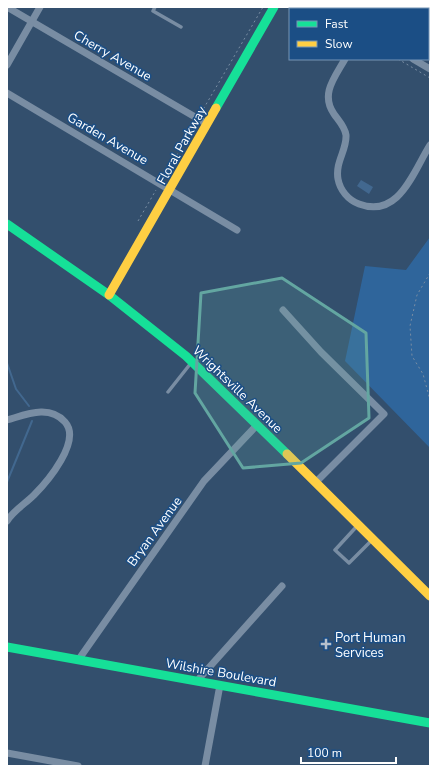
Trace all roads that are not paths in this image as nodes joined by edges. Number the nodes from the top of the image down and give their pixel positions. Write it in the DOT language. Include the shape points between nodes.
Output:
graph roads {
  1 [pos="7,7"];
  2 [pos="40,7"];
  3 [pos="155,7"];
  4 [pos="274,7"];
  5 [pos="32,22"];
  6 [pos="181,27"];
  7 [pos="344,60"];
  8 [pos="415,60"];
  9 [pos="7,65"];
  10 [pos="430,69"];
  11 [pos="7,93"];
  12 [pos="207,124"];
  13 [pos="430,145"];
  14 [pos="171,189"];
  15 [pos="7,224"];
  16 [pos="238,230"];
  17 [pos="109,295"];
  18 [pos="283,310"];
  19 [pos="192,362"];
  20 [pos="168,392"];
  21 [pos="7,420"];
  22 [pos="257,424"];
  23 [pos="316,482"];
  24 [pos="7,521"];
  25 [pos="358,525"];
  26 [pos="373,539"];
  27 [pos="282,586"];
  28 [pos="430,596"];
  29 [pos="7,647"];
  30 [pos="79,659"];
  31 [pos="197,681"];
  32 [pos="220,685"];
  33 [pos="430,723"];
  34 [pos="7,753"];
  35 [pos="78,766"];
  36 [pos="206,766"];
  1 -- 5 [label="street, Cherry Avenue"];
  2 -- 5 [label="street"];
  3 -- 6 [label="lane" via="153,11"];
  4 -- 12 [label="street, Floral Parkway"];
  5 -- 9 [label="street"];
  5 -- 12 [label="street, Cherry Avenue"];
  7 -- 13 [label="street" via="329,87 328,101 345,132 346,140 337,173 340,187 348,197 358,204 371,207 394,200 405,188"];
  8 -- 10 [label="street"];
  11 -- 14 [label="street, Garden Avenue"];
  12 -- 14 [label="street, Floral Parkway"];
  14 -- 16 [label="street, Garden Avenue"];
  14 -- 17 [label="street, Floral Parkway"];
  15 -- 17 [label="street, Wrightsville Avenue"];
  17 -- 19 [label="street, Wrightsville Avenue"];
  18 -- 23 [label="street" via="321,352 384,414"];
  19 -- 20 [label="lane"];
  19 -- 22 [label="street, Wrightsville Avenue"];
  21 -- 24 [label="street" via="36,412 53,414 65,422 70,435 66,452 49,476"];
  22 -- 23 [label="street, Wrightsville Avenue"];
  22 -- 30 [label="street, Bryan Avenue" via="204,481"];
  23 -- 25 [label="street, Wrightsville Avenue"];
  25 -- 26 [label="street, Wrightsville Avenue"];
  25 -- 26 [label="lane" via="335,550 349,563"];
  26 -- 28 [label="street, Wrightsville Avenue"];
  27 -- 31 [label="street"];
  29 -- 30 [label="street, Wilshire Boulevard"];
  30 -- 31 [label="street, Wilshire Boulevard"];
  31 -- 32 [label="street, Wilshire Boulevard"];
  32 -- 33 [label="street, Wilshire Boulevard"];
  32 -- 36 [label="street"];
  34 -- 35 [label="street"];
}
